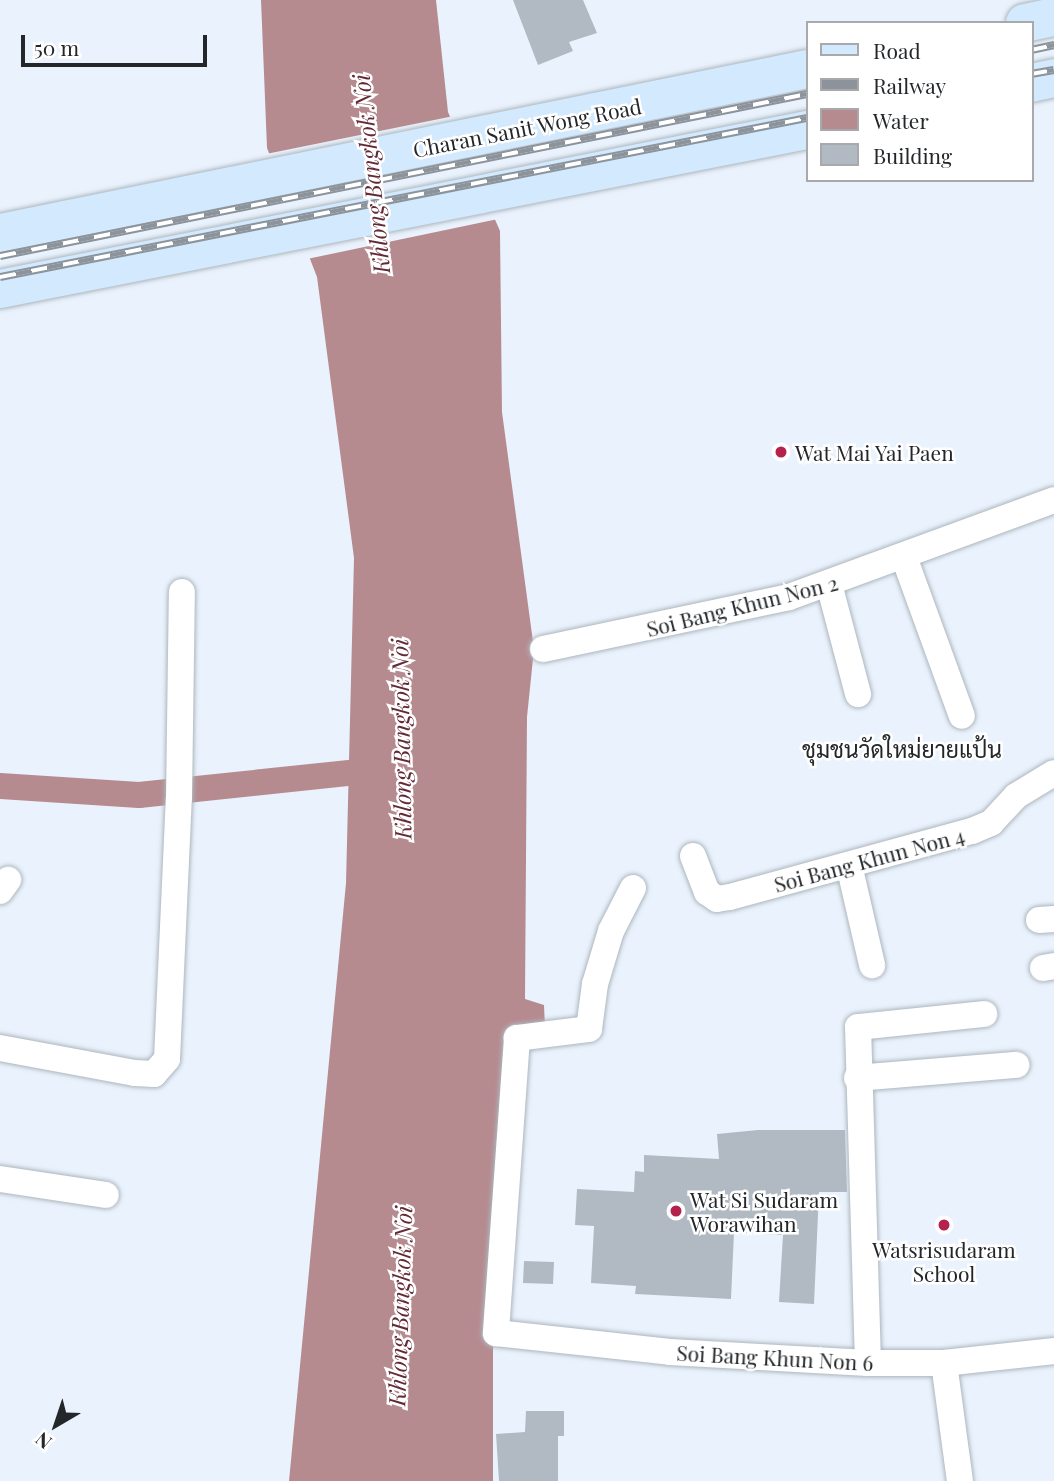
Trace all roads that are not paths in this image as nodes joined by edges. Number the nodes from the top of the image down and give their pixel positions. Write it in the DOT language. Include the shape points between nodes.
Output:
graph roads {
  1 [pos="1054,17"];
  2 [pos="1033,21"];
  3 [pos="806,69"];
  4 [pos="1054,78"];
  5 [pos="1033,83"];
  6 [pos="806,130"];
  7 [pos="6,232"];
  8 [pos="12,287"];
  9 [pos="1054,500"];
  10 [pos="904,557"];
  11 [pos="829,584"];
  12 [pos="182,592"];
  13 [pos="544,649"];
  14 [pos="859,694"];
  15 [pos="962,716"];
  16 [pos="1054,773"];
  17 [pos="693,856"];
  18 [pos="849,865"];
  19 [pos="633,888"];
  20 [pos="872,965"];
  21 [pos="984,1014"];
  22 [pos="0,1048"];
  23 [pos="1016,1065"];
  24 [pos="857,1078"];
  25 [pos="0,1179"];
  26 [pos="106,1195"];
  27 [pos="1054,1351"];
  28 [pos="868,1363"];
  29 [pos="944,1363"];
  30 [pos="960,1481"];
  1 -- 2 [label="main road"];
  3 -- 7 [label="main road, Charan Sanit Wong Road"];
  4 -- 5 [label="main road"];
  6 -- 8 [label="main road"];
  9 -- 10 [label="street, Soi Bang Khun Non 2"];
  10 -- 11 [label="street, Soi Bang Khun Non 2"];
  10 -- 15 [label="street"];
  11 -- 13 [label="street, Soi Bang Khun Non 2" via="598,641"];
  11 -- 14 [label="street"];
  12 -- 22 [label="street" via="179,799 167,1059 154,1074 135,1073"];
  16 -- 18 [label="street, Soi Bang Khun Non 4" via="1016,796 990,823"];
  17 -- 18 [label="street, Soi Bang Khun Non 4" via="707,892 717,899"];
  18 -- 20 [label="street"];
  19 -- 28 [label="street, Soi Bang Khun Non 6" via="611,931 595,984 589,1029 517,1038 496,1333 670,1352"];
  21 -- 24 [label="street" via="858,1027"];
  23 -- 24 [label="street"];
  24 -- 28 [label="street"];
  25 -- 26 [label="street"];
  27 -- 29 [label="street, Soi Bang Khun Non 6"];
  28 -- 29 [label="street, Soi Bang Khun Non 6"];
  29 -- 30 [label="street"];
}
